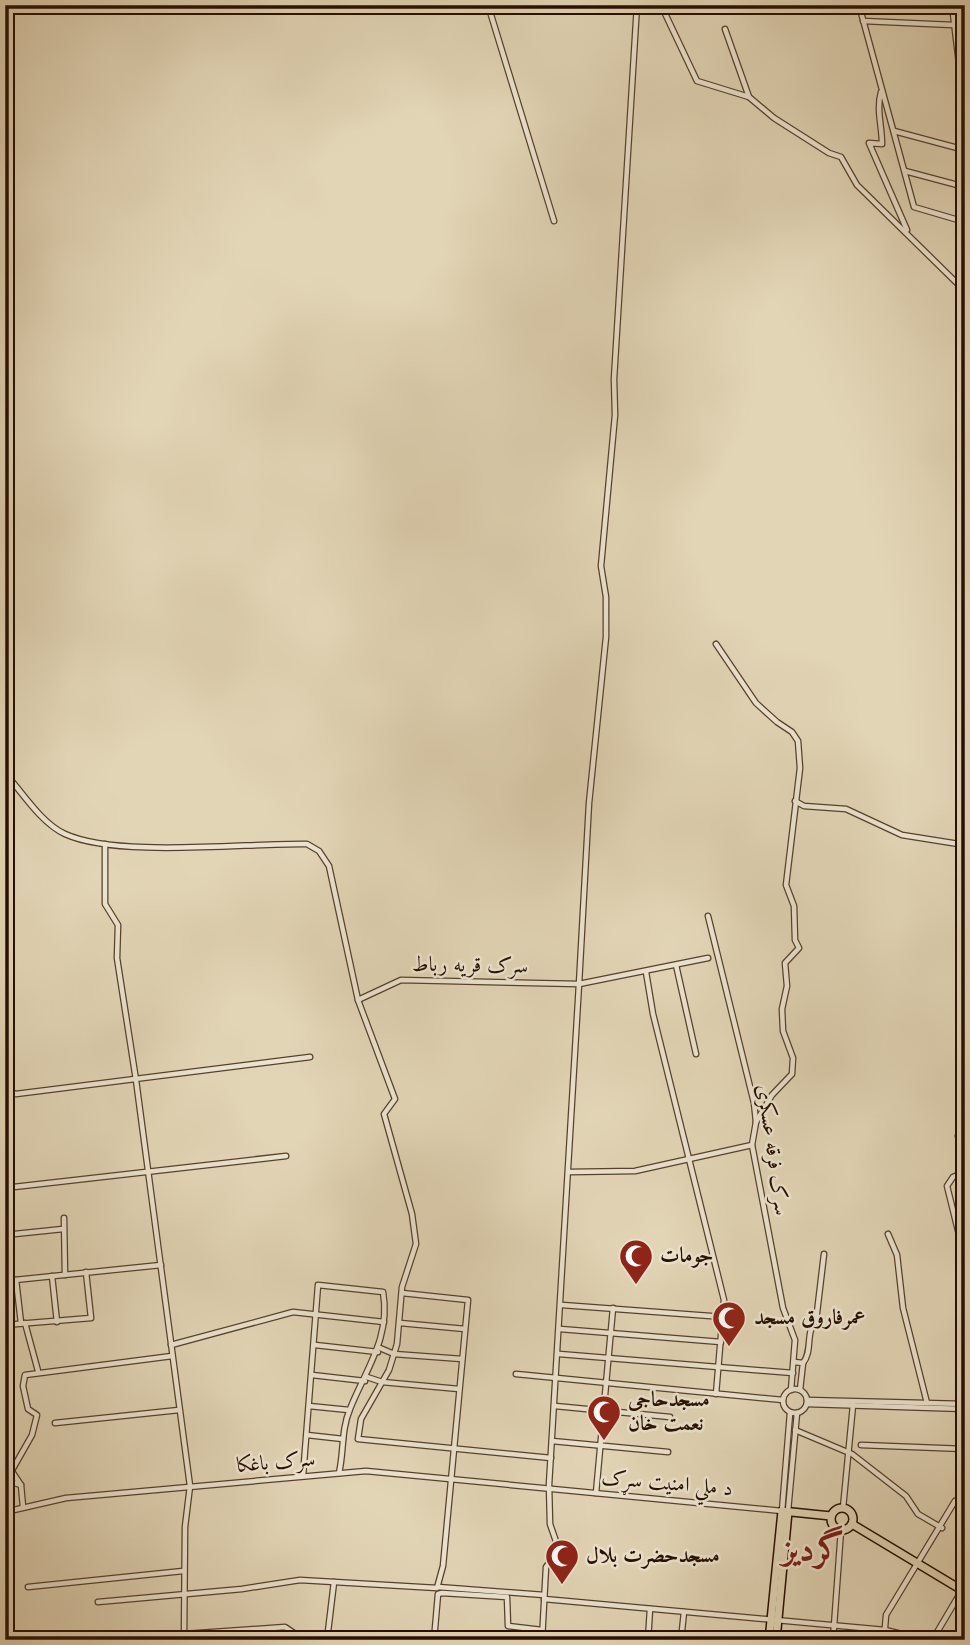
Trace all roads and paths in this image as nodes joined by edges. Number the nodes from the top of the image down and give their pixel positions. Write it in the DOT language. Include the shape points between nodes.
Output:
graph roads {
  1 [pos="488,5"];
  2 [pos="637,5"];
  3 [pos="661,5"];
  4 [pos="859,5"];
  5 [pos="952,5"];
  6 [pos="863,21"];
  7 [pos="954,24"];
  8 [pos="725,29"];
  9 [pos="881,91"];
  10 [pos="749,97"];
  11 [pos="965,114"];
  12 [pos="893,131"];
  13 [pos="965,150"];
  14 [pos="904,170"];
  15 [pos="965,187"];
  16 [pos="554,221"];
  17 [pos="965,222"];
  18 [pos="907,231"];
  19 [pos="965,291"];
  20 [pos="716,644"];
  21 [pos="5,773"];
  22 [pos="795,801"];
  23 [pos="105,844"];
  24 [pos="965,845"];
  25 [pos="708,916"];
  26 [pos="708,958"];
  27 [pos="676,965"];
  28 [pos="646,971"];
  29 [pos="579,984"];
  30 [pos="358,1000"];
  31 [pos="696,1054"];
  32 [pos="310,1057"];
  33 [pos="136,1080"];
  34 [pos="5,1091"];
  35 [pos="756,1122"];
  36 [pos="958,1136"];
  37 [pos="751,1146"];
  38 [pos="286,1156"];
  39 [pos="689,1159"];
  40 [pos="965,1161"];
  41 [pos="149,1172"];
  42 [pos="570,1172"];
  43 [pos="965,1172"];
  44 [pos="5,1188"];
  45 [pos="64,1218"];
  46 [pos="63,1229"];
  47 [pos="888,1234"];
  48 [pos="5,1235"];
  49 [pos="824,1254"];
  50 [pos="965,1259"];
  51 [pos="161,1265"];
  52 [pos="86,1272"];
  53 [pos="65,1275"];
  54 [pos="52,1276"];
  55 [pos="16,1280"];
  56 [pos="5,1281"];
  57 [pos="402,1293"];
  58 [pos="562,1305"];
  59 [pos="613,1308"];
  60 [pos="316,1316"];
  61 [pos="724,1317"];
  62 [pos="57,1322"];
  63 [pos="384,1322"];
  64 [pos="23,1323"];
  65 [pos="400,1323"];
  66 [pos="5,1325"];
  67 [pos="465,1329"];
  68 [pos="560,1329"];
  69 [pos="613,1332"];
  70 [pos="721,1342"];
  71 [pos="171,1345"];
  72 [pos="314,1345"];
  73 [pos="379,1350"];
  74 [pos="394,1354"];
  75 [pos="559,1354"];
  76 [pos="172,1356"];
  77 [pos="611,1357"];
  78 [pos="462,1359"];
  79 [pos="794,1362"];
  80 [pos="803,1363"];
  81 [pos="719,1367"];
  82 [pos="38,1371"];
  83 [pos="793,1373"];
  84 [pos="516,1374"];
  85 [pos="312,1375"];
  86 [pos="366,1379"];
  87 [pos="558,1379"];
  88 [pos="382,1382"];
  89 [pos="608,1383"];
  90 [pos="459,1390"];
  91 [pos="791,1390"];
  92 [pos="800,1390"];
  93 [pos="716,1394"];
  94 [pos="783,1400"];
  95 [pos="807,1402"];
  96 [pos="927,1403"];
  97 [pos="853,1405"];
  98 [pos="309,1406"];
  99 [pos="555,1406"];
  100 [pos="965,1407"];
  101 [pos="606,1409"];
  102 [pos="179,1410"];
  103 [pos="349,1410"];
  104 [pos="790,1413"];
  105 [pos="797,1413"];
  106 [pos="670,1417"];
  107 [pos="55,1423"];
  108 [pos="795,1430"];
  109 [pos="307,1436"];
  110 [pos="343,1439"];
  111 [pos="552,1441"];
  112 [pos="861,1445"];
  113 [pos="601,1446"];
  114 [pos="453,1449"];
  115 [pos="965,1449"];
  116 [pos="668,1451"];
  117 [pos="848,1452"];
  118 [pos="551,1458"];
  119 [pos="5,1461"];
  120 [pos="8,1473"];
  121 [pos="339,1474"];
  122 [pos="303,1476"];
  123 [pos="452,1479"];
  124 [pos="190,1486"];
  125 [pos="550,1489"];
  126 [pos="596,1493"];
  127 [pos="955,1501"];
  128 [pos="23,1507"];
  129 [pos="843,1508"];
  130 [pos="5,1512"];
  131 [pos="785,1512"];
  132 [pos="831,1516"];
  133 [pos="852,1524"];
  134 [pos="942,1528"];
  135 [pos="841,1530"];
  136 [pos="918,1564"];
  137 [pos="183,1571"];
  138 [pos="334,1582"];
  139 [pos="28,1587"];
  140 [pos="437,1588"];
  141 [pos="964,1589"];
  142 [pos="185,1593"];
  143 [pos="544,1597"];
  144 [pos="98,1602"];
  145 [pos="650,1609"];
  146 [pos="684,1612"];
  147 [pos="774,1621"];
  148 [pos="834,1627"];
  149 [pos="542,1630"];
  150 [pos="885,1630"];
  151 [pos="184,1637"];
  152 [pos="934,1637"];
  153 [pos="304,1640"];
  154 [pos="327,1640"];
  155 [pos="434,1640"];
  156 [pos="541,1640"];
  157 [pos="648,1640"];
  158 [pos="681,1640"];
  159 [pos="769,1640"];
  160 [pos="776,1640"];
  161 [pos="833,1640"];
  162 [pos="884,1640"];
  1 -- 16 [label="street"];
  2 -- 29 [label="street" via="615,415 601,566 606,637 589,803"];
  3 -- 10 [label="street" via="697,80"];
  4 -- 6 [label="street"];
  5 -- 7 [label="street"];
  6 -- 7 [label="street"];
  6 -- 9 [label="street"];
  7 -- 11 [label="street"];
  8 -- 10 [label="street"];
  9 -- 12 [label="street"];
  9 -- 18 [label="street" via="877,105 882,144 869,143"];
  10 -- 18 [label="street" via="841,157 857,185"];
  12 -- 13 [label="street"];
  12 -- 14 [label="street"];
  14 -- 15 [label="street"];
  14 -- 17 [label="street" via="914,207"];
  18 -- 19 [label="street"];
  20 -- 22 [label="street" via="756,703 795,737 800,768"];
  21 -- 23 [label="street" via="52,826 66,835"];
  22 -- 24 [label="street" via="804,806 846,809 902,835"];
  22 -- 35 [label="street" via="786,885 794,906 799,948 785,963 782,1009 792,1074"];
  23 -- 30 [label="street" via="307,844 320,851 332,877"];
  23 -- 33 [label="street" via="105,904 118,925 117,958"];
  25 -- 35 [label="street, سرک فرقه عسکری"];
  26 -- 27 [label="street, سرک قریه رباط"];
  27 -- 28 [label="street, سرک قریه رباط"];
  27 -- 31 [label="street"];
  28 -- 29 [label="street, سرک قریه رباط"];
  28 -- 39 [label="street"];
  29 -- 30 [label="street, سرک قریه رباط" via="401,980"];
  29 -- 42 [label="street"];
  30 -- 57 [label="street" via="395,1099 384,1114 416,1244"];
  32 -- 33 [label="street"];
  33 -- 34 [label="street" via="16,1094"];
  33 -- 41 [label="street"];
  35 -- 37 [label="street, سرک فرقه عسکری"];
  36 -- 40 [label="street"];
  37 -- 39 [label="street"];
  37 -- 79 [label="street, سرک فرقه عسکری" via="783,1308 795,1340"];
  38 -- 41 [label="street"];
  39 -- 42 [label="street" via="635,1171"];
  39 -- 61 [label="street" via="724,1300"];
  41 -- 44 [label="street"];
  41 -- 51 [label="street"];
  42 -- 58 [label="street"];
  43 -- 50 [label="street" via="947,1186"];
  45 -- 46 [label="street"];
  46 -- 48 [label="street"];
  46 -- 53 [label="street"];
  47 -- 96 [label="street" via="897,1255 903,1308"];
  49 -- 80 [label="street" via="816,1321"];
  51 -- 52 [label="street"];
  51 -- 71 [label="street"];
  52 -- 53 [label="street"];
  52 -- 62 [label="street" via="92,1317"];
  53 -- 54 [label="street"];
  54 -- 55 [label="street"];
  54 -- 62 [label="street"];
  55 -- 56 [label="street"];
  55 -- 64 [label="street"];
  57 -- 65 [label="street"];
  57 -- 67 [label="street" via="468,1300"];
  58 -- 59 [label="street"];
  58 -- 68 [label="street"];
  59 -- 61 [label="street"];
  59 -- 69 [label="street"];
  60 -- 63 [label="street"];
  60 -- 63 [label="street" via="318,1285 383,1292"];
  60 -- 71 [label="street" via="293,1312"];
  60 -- 72 [label="street"];
  61 -- 70 [label="street"];
  62 -- 64 [label="street"];
  63 -- 73 [label="street"];
  64 -- 66 [label="street"];
  64 -- 82 [label="street"];
  65 -- 67 [label="street"];
  65 -- 74 [label="street"];
  67 -- 78 [label="street"];
  68 -- 69 [label="street"];
  68 -- 75 [label="street"];
  69 -- 70 [label="street"];
  69 -- 77 [label="street"];
  70 -- 81 [label="street"];
  71 -- 76 [label="street"];
  72 -- 73 [label="street"];
  72 -- 85 [label="street"];
  73 -- 74 [label="street"];
  73 -- 86 [label="street"];
  74 -- 78 [label="street"];
  74 -- 88 [label="street"];
  75 -- 77 [label="street"];
  75 -- 87 [label="street"];
  76 -- 82 [label="street"];
  76 -- 102 [label="street"];
  77 -- 81 [label="street"];
  77 -- 89 [label="street"];
  78 -- 90 [label="street"];
  79 -- 80 [label="street"];
  79 -- 83 [label="street, سرک فرقه عسکری"];
  80 -- 92 [label="street"];
  81 -- 83 [label="street"];
  81 -- 93 [label="street"];
  82 -- 120 [label="street" via="24,1375 28,1409 37,1415 32,1436"];
  83 -- 91 [label="street, سرک فرقه عسکری"];
  84 -- 87 [label="street"];
  85 -- 86 [label="street"];
  85 -- 98 [label="street"];
  86 -- 88 [label="street"];
  86 -- 103 [label="street"];
  87 -- 89 [label="street"];
  87 -- 99 [label="street"];
  88 -- 90 [label="street"];
  88 -- 114 [label="street" via="361,1419 358,1439"];
  89 -- 93 [label="street"];
  89 -- 101 [label="street"];
  90 -- 114 [label="street"];
  91 -- 92 [label="street"];
  91 -- 94 [label="street"];
  92 -- 95 [label="street"];
  93 -- 94 [label="street"];
  94 -- 104 [label="street"];
  95 -- 96 [label="street"];
  95 -- 97 [label="street"];
  95 -- 105 [label="street"];
  96 -- 100 [label="street"];
  97 -- 100 [label="street"];
  97 -- 117 [label="street"];
  98 -- 103 [label="street"];
  98 -- 109 [label="street"];
  99 -- 101 [label="street"];
  99 -- 111 [label="street"];
  101 -- 106 [label="street"];
  101 -- 113 [label="street"];
  102 -- 107 [label="street"];
  102 -- 124 [label="street"];
  103 -- 110 [label="street"];
  104 -- 105 [label="street"];
  104 -- 131 [label="street"];
  105 -- 108 [label="street"];
  108 -- 117 [label="street"];
  108 -- 131 [label="street"];
  109 -- 110 [label="street"];
  109 -- 122 [label="street"];
  110 -- 121 [label="street"];
  111 -- 113 [label="street"];
  111 -- 118 [label="street"];
  112 -- 115 [label="street"];
  113 -- 116 [label="street"];
  113 -- 126 [label="street"];
  114 -- 118 [label="street"];
  114 -- 123 [label="street"];
  117 -- 129 [label="street"];
  117 -- 134 [label="street" via="906,1496 918,1514"];
  118 -- 125 [label="street"];
  119 -- 120 [label="street"];
  120 -- 128 [label="street" via="11,1482 21,1485"];
  121 -- 122 [label="street, سرک باغکا"];
  121 -- 123 [label="street, سرک باغکا" via="366,1471"];
  122 -- 124 [label="street, سرک باغکا"];
  123 -- 125 [label="street, سرک باغکا"];
  123 -- 140 [label="street" via="442,1578"];
  124 -- 128 [label="street, سرک باغکا" via="66,1498"];
  124 -- 137 [label="street"];
  125 -- 126 [label="street, د ملي امنیت سړک"];
  125 -- 143 [label="street" via="550,1524 559,1550 546,1567"];
  126 -- 131 [label="street, د ملي امنیت سړک"];
  127 -- 134 [label="street"];
  128 -- 130 [label="street, سرک باغکا"];
  129 -- 132 [label="main road"];
  129 -- 133 [label="main road" via="852,1513"];
  131 -- 132 [label="main road"];
  131 -- 147 [label="main road"];
  132 -- 135 [label="main road" via="834,1527"];
  133 -- 135 [label="main road"];
  133 -- 136 [label="main road"];
  134 -- 136 [label="street"];
  135 -- 148 [label="street"];
  136 -- 141 [label="main road"];
  136 -- 150 [label="street" via="887,1615"];
  137 -- 139 [label="street"];
  137 -- 142 [label="street"];
  138 -- 140 [label="street"];
  138 -- 142 [label="street" via="300,1580"];
  138 -- 154 [label="street"];
  140 -- 143 [label="street"];
  141 -- 152 [label="street"];
  142 -- 144 [label="street"];
  142 -- 151 [label="street"];
  143 -- 145 [label="street"];
  143 -- 149 [label="street"];
  145 -- 146 [label="street"];
  145 -- 157 [label="street"];
  146 -- 147 [label="street"];
  146 -- 158 [label="street"];
  147 -- 148 [label="street"];
  147 -- 159 [label="main road"];
  147 -- 160 [label="main road"];
  148 -- 150 [label="street"];
  148 -- 161 [label="street"];
  149 -- 155 [label="street" via="508,1626 507,1597 442,1593 438,1594"];
  149 -- 156 [label="street"];
  150 -- 152 [label="street"];
  150 -- 162 [label="street"];
  151 -- 153 [label="street" via="285,1627"];
}
